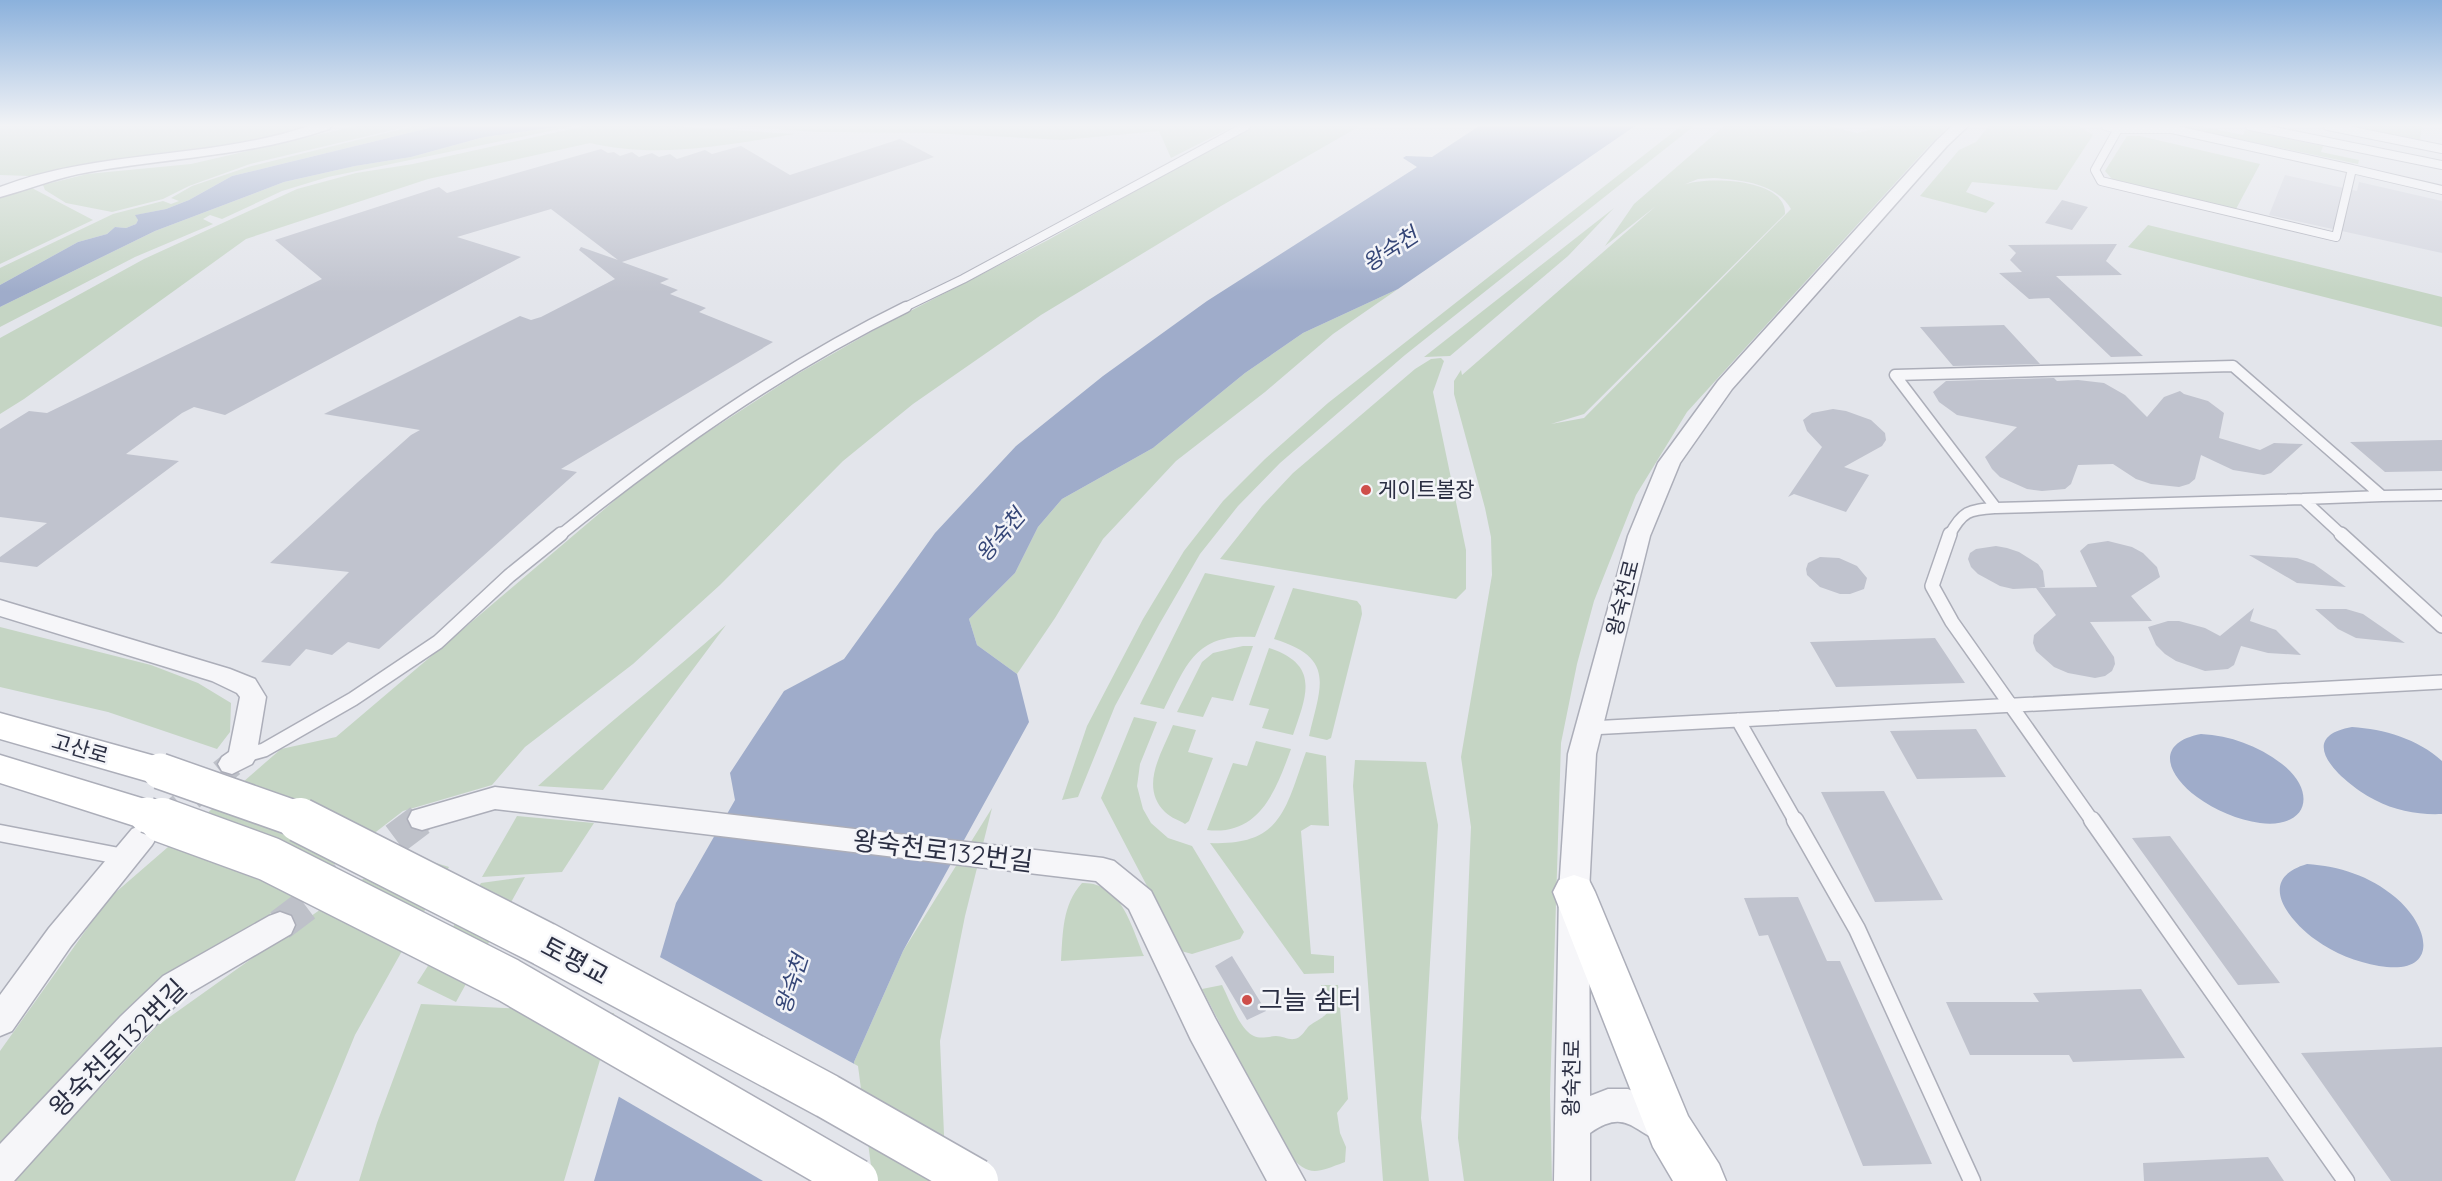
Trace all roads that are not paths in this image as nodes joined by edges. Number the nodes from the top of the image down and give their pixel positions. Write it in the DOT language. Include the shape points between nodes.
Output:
graph roads {
  1 [pos="32,181"];
  2 [pos="1144,181"];
  3 [pos="1908,181"];
  4 [pos="2101,181"];
  5 [pos="2349,181"];
  6 [pos="2404,181"];
  7 [pos="2442,190"];
  8 [pos="0,192"];
  9 [pos="2442,495"];
  10 [pos="2382,496"];
  11 [pos="2303,499"];
  12 [pos="1996,508"];
  13 [pos="0,608"];
  14 [pos="2442,626"];
  15 [pos="2442,682"];
  16 [pos="2011,705"];
  17 [pos="1737,720"];
  18 [pos="0,726"];
  19 [pos="1590,728"];
  20 [pos="237,760"];
  21 [pos="0,769"];
  22 [pos="160,771"];
  23 [pos="422,819"];
  24 [pos="0,833"];
  25 [pos="138,836"];
  26 [pos="1574,892"];
  27 [pos="280,925"];
  28 [pos="0,1021"];
  29 [pos="1571,1126"];
  30 [pos="1670,1131"];
  31 [pos="0,1170"];
  32 [pos="856,1181"];
  33 [pos="976,1181"];
  34 [pos="1287,1181"];
  35 [pos="1572,1181"];
  36 [pos="1701,1181"];
  37 [pos="1972,1181"];
  38 [pos="2346,1181"];
  1 -- 8 [label="street"];
  2 -- 20 [label="lane" via="880,319 775,379 638,472 509,576 438,642 333,710 264,750"];
  3 -- 19 [label="street, 왕숙천로" via="1725,385 1669,464 1639,536"];
  4 -- 5 [label="lane" via="2336,237"];
  6 -- 7 [label="lane"];
  9 -- 10 [label="lane"];
  10 -- 11 [label="lane"];
  10 -- 12 [label="lane" via="2233,366 1895,375"];
  11 -- 12 [label="lane"];
  11 -- 14 [label="lane"];
  12 -- 16 [label="lane" via="1971,509 1966,513 1947,539 1932,586 1952,622"];
  13 -- 20 [label="street" via="246,686 253,698"];
  15 -- 16 [label="lane"];
  16 -- 17 [label="lane"];
  16 -- 38 [label="lane"];
  17 -- 19 [label="lane"];
  17 -- 37 [label="lane" via="1857,929"];
  18 -- 22 [label="street, 고산로"];
  19 -- 26 [label="street, 왕숙천로" via="1582,754"];
  21 -- 25 [label="street, 고산로"];
  22 -- 33 [label="street, 토평교, bridge" via="308,823 544,944"];
  23 -- 34 [label="street, 왕숙천로132번길" via="495,798 1103,870 1140,900 1203,1029"];
  24 -- 25 [label="lane"];
  25 -- 28 [label="street"];
  25 -- 32 [label="street, bridge" via="269,859 508,980"];
  26 -- 29 [label="street, 왕숙천로"];
  26 -- 30 [label="street"];
  27 -- 31 [label="street, 왕숙천로132번길" via="174,986"];
  29 -- 30 [label="street" via="1595,1108 1618,1104 1642,1110"];
  29 -- 35 [label="street, 왕숙천로"];
  30 -- 36 [label="street"];
}
